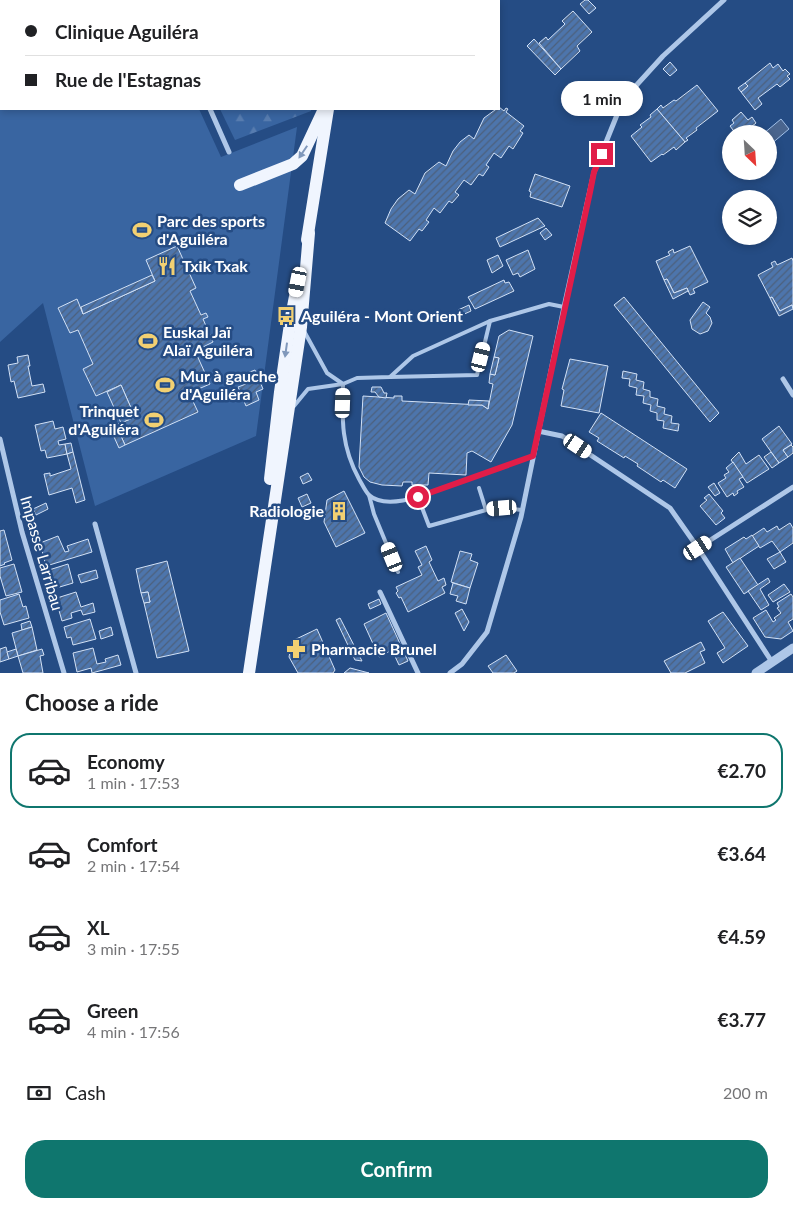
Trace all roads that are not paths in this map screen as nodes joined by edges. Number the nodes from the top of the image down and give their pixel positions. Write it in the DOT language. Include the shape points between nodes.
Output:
graph roads {
  1 [pos="724,0"];
  2 [pos="210,110"];
  3 [pos="324,110"];
  4 [pos="328,110"];
  5 [pos="229,152"];
  6 [pos="240,185"];
  7 [pos="309,233"];
  8 [pos="564,307"];
  9 [pos="490,321"];
  10 [pos="301,326"];
  11 [pos="390,377"];
  12 [pos="783,379"];
  13 [pos="343,384"];
  14 [pos="793,395"];
  15 [pos="288,413"];
  16 [pos="538,431"];
  17 [pos="0,439"];
  18 [pos="533,456"];
  19 [pos="793,487"];
  20 [pos="479,488"];
  21 [pos="369,495"];
  22 [pos="418,497"];
  23 [pos="486,510"];
  24 [pos="522,510"];
  25 [pos="95,524"];
  26 [pos="271,530"];
  27 [pos="698,548"];
  28 [pos="398,572"];
  29 [pos="380,592"];
  30 [pos="793,648"];
  31 [pos="772,662"];
  32 [pos="64,673"];
  33 [pos="136,673"];
  34 [pos="249,673"];
  35 [pos="418,673"];
  36 [pos="450,673"];
  37 [pos="756,673"];
  1 -- 8 [label="street" via="663,56 623,100 594,172"];
  2 -- 5 [label="street"];
  3 -- 6 [label="main road, one-way" via="302,156 293,164"];
  4 -- 7 [label="main road"];
  7 -- 10 [label="main road"];
  7 -- 26 [label="main road, one-way" via="291,316 274,434 269,494"];
  8 -- 9 [label="lane" via="549,304"];
  8 -- 16 [label="street"];
  9 -- 11 [label="lane" via="413,356"];
  9 -- 11 [label="lane" via="476,375"];
  10 -- 13 [label="lane" via="327,373"];
  10 -- 15 [label="main road"];
  11 -- 13 [label="lane" via="357,378"];
  12 -- 14 [label="street"];
  13 -- 15 [label="lane" via="308,389"];
  13 -- 21 [label="lane" via="344,440 356,474"];
  15 -- 26 [label="main road"];
  16 -- 18 [label="street"];
  16 -- 27 [label="street" via="562,436 670,508"];
  17 -- 32 [label="street, Impasse Larribau" via="22,532"];
  18 -- 22 [label="lane"];
  18 -- 24 [label="street"];
  19 -- 27 [label="street"];
  20 -- 23 [label="lane"];
  21 -- 22 [label="lane" via="378,500 403,501"];
  21 -- 28 [label="lane"];
  22 -- 23 [label="lane" via="430,526"];
  23 -- 24 [label="lane"];
  24 -- 36 [label="street" via="487,632 462,664"];
  25 -- 33 [label="street"];
  26 -- 34 [label="main road"];
  27 -- 31 [label="street"];
  29 -- 35 [label="street"];
  30 -- 31 [label="street"];
  31 -- 37 [label="street"];
}
